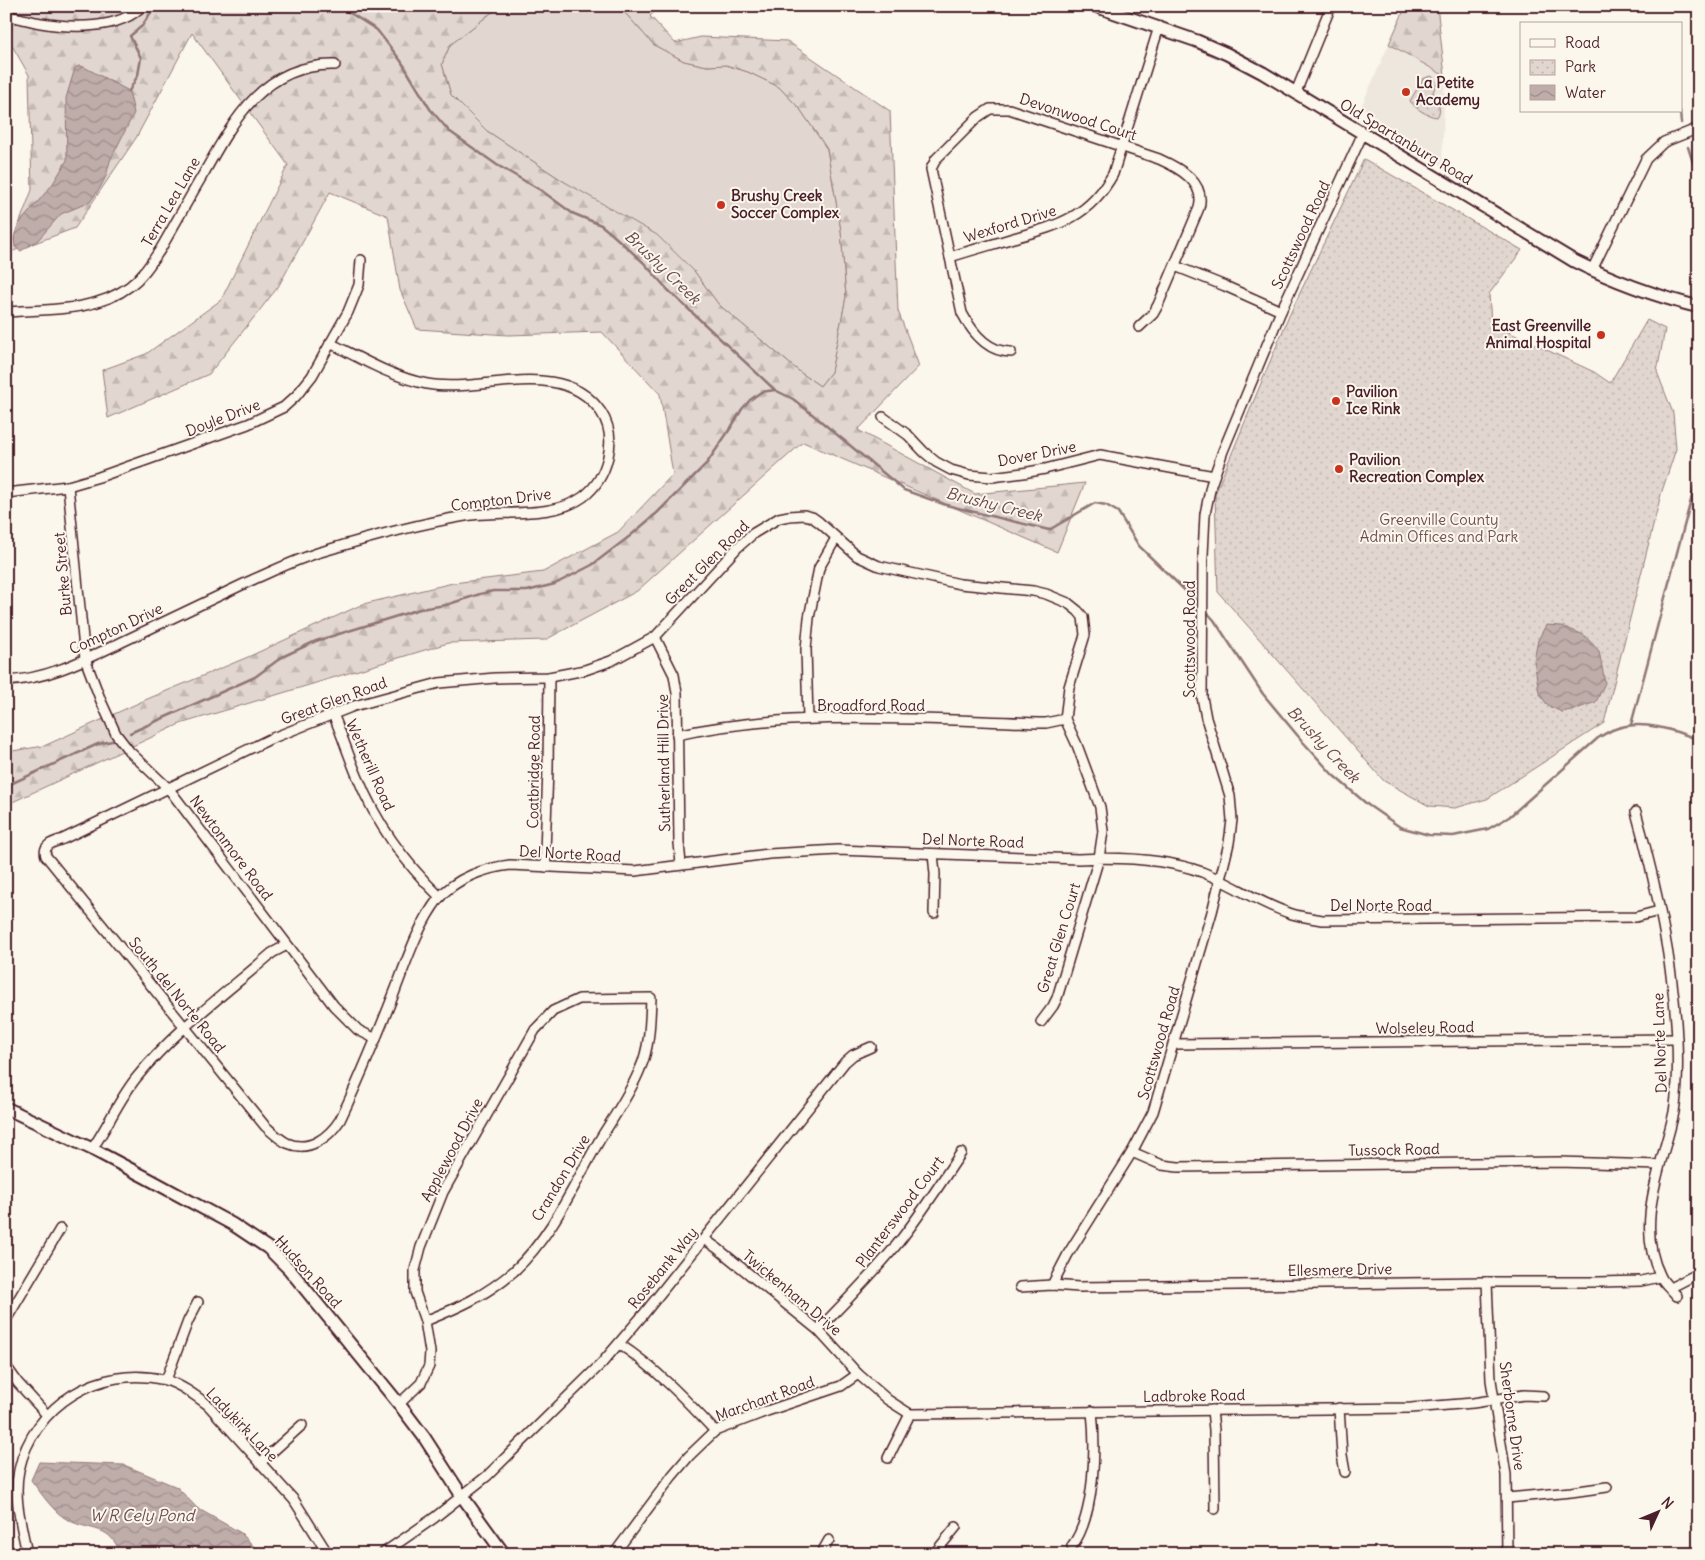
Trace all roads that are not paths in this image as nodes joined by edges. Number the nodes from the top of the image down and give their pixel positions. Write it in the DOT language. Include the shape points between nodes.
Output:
graph roads {
  1 [pos="142,6"];
  2 [pos="1096,6"];
  3 [pos="1331,6"];
  4 [pos="6,16"];
  5 [pos="1159,27"];
  6 [pos="335,65"];
  7 [pos="1296,92"];
  8 [pos="1699,128"];
  9 [pos="1363,133"];
  10 [pos="1122,147"];
  11 [pos="950,257"];
  12 [pos="361,260"];
  13 [pos="1174,266"];
  14 [pos="1592,270"];
  15 [pos="1699,307"];
  16 [pos="1281,311"];
  17 [pos="6,312"];
  18 [pos="1139,327"];
  19 [pos="330,343"];
  20 [pos="1011,352"];
  21 [pos="883,417"];
  22 [pos="1214,476"];
  23 [pos="68,486"];
  24 [pos="6,493"];
  25 [pos="836,538"];
  26 [pos="655,637"];
  27 [pos="85,659"];
  28 [pos="548,677"];
  29 [pos="6,681"];
  30 [pos="333,714"];
  31 [pos="808,719"];
  32 [pos="1065,720"];
  33 [pos="677,735"];
  34 [pos="168,789"];
  35 [pos="1636,812"];
  36 [pos="932,854"];
  37 [pos="1099,858"];
  38 [pos="681,864"];
  39 [pos="546,866"];
  40 [pos="1220,880"];
  41 [pos="440,897"];
  42 [pos="1659,911"];
  43 [pos="934,913"];
  44 [pos="287,945"];
  45 [pos="651,998"];
  46 [pos="1041,1022"];
  47 [pos="185,1028"];
  48 [pos="376,1039"];
  49 [pos="1677,1039"];
  50 [pos="1174,1044"];
  51 [pos="871,1047"];
  52 [pos="6,1108"];
  53 [pos="92,1149"];
  54 [pos="1132,1152"];
  55 [pos="962,1153"];
  56 [pos="1659,1164"];
  57 [pos="60,1229"];
  58 [pos="704,1239"];
  59 [pos="1699,1273"];
  60 [pos="1660,1277"];
  61 [pos="1487,1282"];
  62 [pos="1052,1285"];
  63 [pos="1020,1287"];
  64 [pos="1670,1288"];
  65 [pos="1677,1296"];
  66 [pos="198,1302"];
  67 [pos="6,1320"];
  68 [pos="425,1321"];
  69 [pos="818,1330"];
  70 [pos="619,1344"];
  71 [pos="6,1366"];
  72 [pos="858,1374"];
  73 [pos="166,1380"];
  74 [pos="1544,1396"];
  75 [pos="1494,1400"];
  76 [pos="399,1404"];
  77 [pos="1339,1408"];
  78 [pos="1212,1410"];
  79 [pos="1092,1411"];
  80 [pos="47,1414"];
  81 [pos="910,1414"];
  82 [pos="302,1425"];
  83 [pos="715,1432"];
  84 [pos="888,1458"];
  85 [pos="260,1463"];
  86 [pos="1345,1472"];
  87 [pos="1607,1486"];
  88 [pos="462,1496"];
  89 [pos="1507,1498"];
  90 [pos="1215,1509"];
  91 [pos="956,1527"];
  92 [pos="829,1540"];
  93 [pos="1072,1546"];
  94 [pos="27,1554"];
  95 [pos="328,1554"];
  96 [pos="382,1554"];
  97 [pos="504,1554"];
  98 [pos="614,1554"];
  99 [pos="821,1554"];
  100 [pos="934,1554"];
  101 [pos="1507,1554"];
  1 -- 4 [label="street" via="120,20 98,25 52,25"];
  2 -- 5 [label="street, Old Spartanburg Road"];
  3 -- 7 [label="street"];
  5 -- 7 [label="street, Old Spartanburg Road" via="1227,54"];
  5 -- 10 [label="street, Wexford Drive"];
  6 -- 17 [label="street, Terra Lea Lane" via="315,65 289,73 252,99 224,138 160,250 131,285 96,303"];
  7 -- 9 [label="street, Old Spartanburg Road"];
  8 -- 14 [label="street" via="1664,142 1646,159"];
  9 -- 14 [label="street, Old Spartanburg Road" via="1545,245"];
  9 -- 16 [label="street, Scottswood Road"];
  10 -- 11 [label="street, Wexford Drive" via="1108,184 1076,216 1050,228"];
  10 -- 11 [label="street, Devonwood Court" via="1009,109 996,108 983,114 932,166"];
  10 -- 13 [label="street, Devonwood Court" via="1172,165 1189,177 1198,189 1201,198 1199,208"];
  11 -- 20 [label="street, Devonwood Court" via="959,305 967,323 986,343"];
  12 -- 19 [label="street, Doyle Drive" via="359,285"];
  13 -- 16 [label="street"];
  13 -- 18 [label="street, Devonwood Court" via="1153,314"];
  14 -- 15 [label="street, Old Spartanburg Road" via="1639,290"];
  16 -- 22 [label="street, Scottswood Road"];
  19 -- 23 [label="street, Doyle Drive" via="304,388 276,412"];
  19 -- 27 [label="street, Compton Drive" via="391,374 428,384 457,387 537,380 574,388 595,405 609,430 608,456 603,472 590,491 559,507 468,516 402,530 309,556"];
  21 -- 22 [label="street, Dover Drive" via="936,462 969,475 992,477 1045,470 1100,455"];
  22 -- 40 [label="street, Scottswood Road" via="1205,520 1202,697 1232,808 1232,830"];
  23 -- 24 [label="street, Doyle Drive"];
  23 -- 27 [label="street, Burke Street"];
  25 -- 26 [label="street, Great Glen Road" via="819,522 804,515 769,523 738,547"];
  25 -- 31 [label="street" via="819,568 809,618 806,649"];
  25 -- 32 [label="street, Great Glen Road" via="857,556 878,566 960,584 1033,591 1060,600 1078,611 1084,622 1085,635 1069,687"];
  26 -- 28 [label="street, Great Glen Road" via="602,665"];
  26 -- 33 [label="street, Sutherland Hill Drive" via="676,682"];
  27 -- 29 [label="street, Compton Drive" via="34,678"];
  27 -- 34 [label="street, Newtonmore Road" via="101,702 122,742"];
  28 -- 30 [label="street, Great Glen Road" via="439,682 367,701"];
  28 -- 39 [label="street, Coatbridge Road"];
  30 -- 34 [label="street, Great Glen Road" via="270,739"];
  30 -- 41 [label="street, Wetherill Road" via="358,779 379,820 411,866"];
  31 -- 32 [label="street, Broadford Road" via="1046,723"];
  31 -- 33 [label="street, Broadford Road"];
  32 -- 37 [label="street" via="1100,807 1104,831"];
  33 -- 38 [label="street, Sutherland Hill Drive"];
  34 -- 44 [label="street, Newtonmore Road"];
  34 -- 47 [label="street, South del Norte Road" via="52,843 44,852"];
  35 -- 42 [label="street, Del Norte Lane"];
  36 -- 37 [label="street, Del Norte Road"];
  36 -- 38 [label="street, Del Norte Road" via="807,851"];
  36 -- 43 [label="street"];
  37 -- 40 [label="street, Del Norte Road" via="1163,862"];
  37 -- 46 [label="street, Great Glen Court" via="1057,998"];
  38 -- 39 [label="street, Del Norte Road" via="635,871"];
  39 -- 41 [label="street, Del Norte Road" via="510,865 487,869 464,879"];
  40 -- 42 [label="street, Del Norte Road" via="1283,911 1322,920 1636,917"];
  40 -- 50 [label="street, Scottswood Road"];
  41 -- 48 [label="street, Del Norte Road" via="426,918 406,962"];
  42 -- 49 [label="street, Del Norte Lane" via="1671,971"];
  44 -- 47 [label="street"];
  44 -- 48 [label="street, Newtonmore Road" via="348,1021"];
  45 -- 68 [label="street, Crandon Drive" via="649,1038 641,1068 536,1246 515,1270 489,1290 468,1303"];
  45 -- 68 [label="street, Applewood Drive" via="579,999 553,1011 535,1030 442,1192 421,1247 414,1270 414,1292"];
  47 -- 48 [label="street, South del Norte Road" via="265,1126 286,1142 302,1146 317,1142 334,1129"];
  47 -- 53 [label="street" via="136,1078"];
  49 -- 50 [label="street, Wolseley Road"];
  49 -- 56 [label="street, Del Norte Lane" via="1676,1101"];
  50 -- 54 [label="street, Scottswood Road" via="1153,1112"];
  51 -- 58 [label="street, Rosebank Way" via="845,1062"];
  52 -- 53 [label="street, Hudson Road"];
  53 -- 76 [label="street, Hudson Road" via="232,1224 268,1248 289,1269"];
  54 -- 56 [label="street, Tussock Road" via="1162,1165 1178,1167 1559,1162"];
  54 -- 62 [label="street, Scottswood Road"];
  55 -- 69 [label="street, Planterswood Court" via="894,1248"];
  56 -- 60 [label="street, Del Norte Lane" via="1650,1231"];
  57 -- 67 [label="street"];
  58 -- 69 [label="street, Twickenham Drive"];
  58 -- 70 [label="street, Rosebank Way"];
  59 -- 64 [label="street"];
  60 -- 61 [label="street, Ellesmere Drive" via="1633,1281"];
  60 -- 64 [label="street, Del Norte Lane"];
  61 -- 62 [label="street, Ellesmere Drive" via="1079,1288"];
  61 -- 75 [label="street, Sherborne Drive"];
  62 -- 63 [label="street, Ellesmere Drive"];
  64 -- 65 [label="street, Del Norte Lane"];
  66 -- 73 [label="street"];
  68 -- 76 [label="street, Applewood Drive" via="429,1366 421,1383"];
  69 -- 72 [label="street, Twickenham Drive"];
  70 -- 83 [label="street" via="660,1375"];
  70 -- 88 [label="street, Rosebank Way" via="494,1470"];
  71 -- 80 [label="street"];
  72 -- 81 [label="street"];
  72 -- 83 [label="street, Marchant Road" via="841,1386"];
  73 -- 80 [label="street, Ladykirk Lane" via="126,1377 109,1380 75,1393"];
  73 -- 85 [label="street, Ladykirk Lane" via="208,1405"];
  74 -- 75 [label="street, Ladbroke Road" via="1524,1395"];
  75 -- 77 [label="street, Ladbroke Road" via="1437,1407"];
  75 -- 89 [label="street, Sherborne Drive"];
  76 -- 88 [label="street, Hudson Road"];
  77 -- 78 [label="street, Ladbroke Road"];
  77 -- 86 [label="street"];
  78 -- 79 [label="street, Ladbroke Road"];
  78 -- 90 [label="street"];
  79 -- 81 [label="street, Ladbroke Road"];
  79 -- 93 [label="street" via="1094,1439 1090,1492 1082,1530"];
  80 -- 94 [label="street, Ladykirk Lane" via="28,1444 19,1472 17,1498"];
  81 -- 84 [label="street"];
  82 -- 85 [label="street"];
  83 -- 98 [label="street, Marchant Road" via="672,1476"];
  85 -- 95 [label="street, Ladykirk Lane" via="294,1500"];
  87 -- 89 [label="street"];
  88 -- 96 [label="street, Rosebank Way"];
  88 -- 97 [label="street, Hudson Road"];
  89 -- 101 [label="street, Sherborne Drive"];
  91 -- 100 [label="street"];
  92 -- 99 [label="street"];
}
